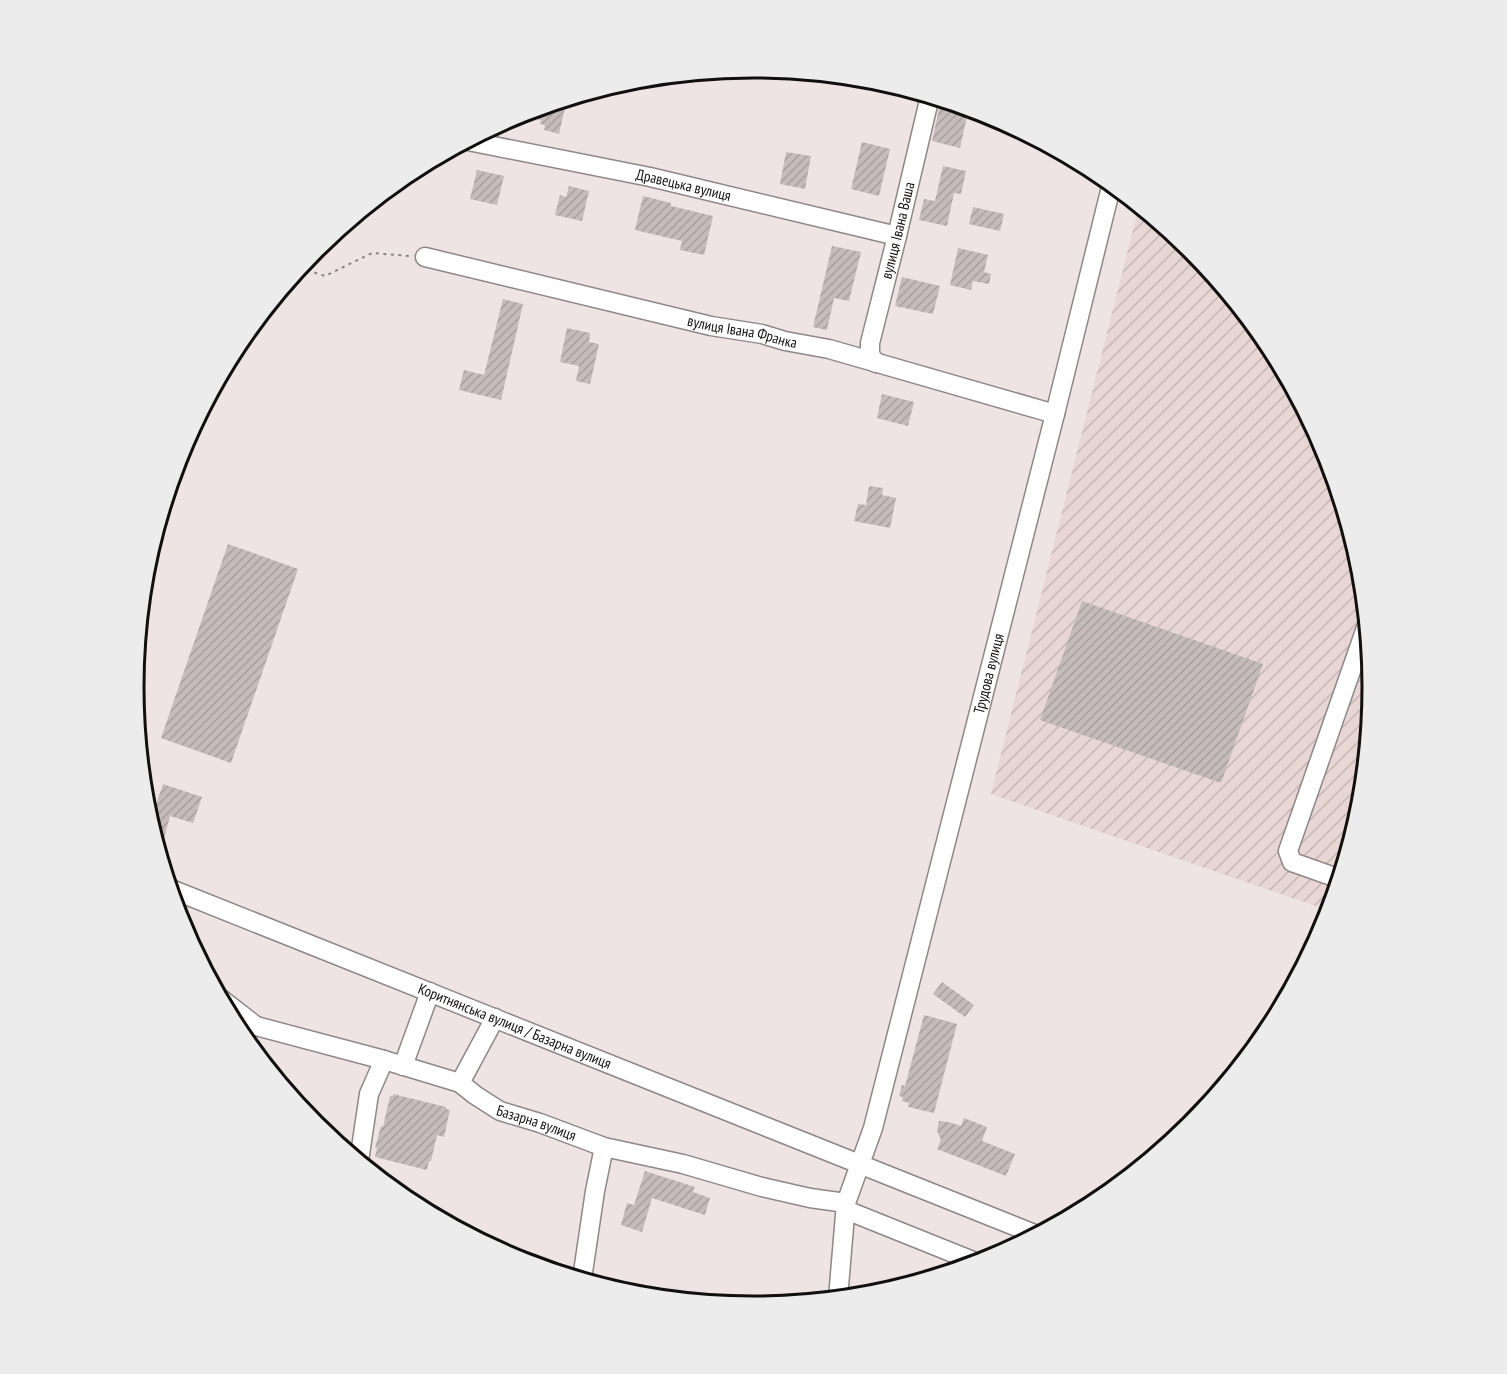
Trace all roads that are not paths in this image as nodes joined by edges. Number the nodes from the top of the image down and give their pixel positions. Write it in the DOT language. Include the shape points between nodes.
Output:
graph roads {
  1 [pos="928,104"];
  2 [pos="480,143"];
  3 [pos="1109,194"];
  4 [pos="897,236"];
  5 [pos="425,257"];
  6 [pos="876,363"];
  7 [pos="1055,414"];
  8 [pos="1361,644"];
  9 [pos="1332,876"];
  10 [pos="181,893"];
  11 [pos="430,992"];
  12 [pos="239,1013"];
  13 [pos="495,1018"];
  14 [pos="247,1025"];
  15 [pos="256,1026"];
  16 [pos="384,1060"];
  17 [pos="404,1066"];
  18 [pos="460,1083"];
  19 [pos="604,1147"];
  20 [pos="360,1152"];
  21 [pos="859,1164"];
  22 [pos="846,1206"];
  23 [pos="1027,1231"];
  24 [pos="966,1258"];
  25 [pos="583,1271"];
  26 [pos="839,1290"];
  1 -- 4 [label="street, вулиця Івана Ваша"];
  2 -- 4 [label="street, Дравецька вулиця" via="650,177"];
  3 -- 7 [label="street, Трудова вулиця"];
  4 -- 6 [label="street, вулиця Івана Ваша" via="870,343 870,355"];
  5 -- 6 [label="street, вулиця Івана Франка"];
  6 -- 7 [label="street, вулиця Івана Франка"];
  7 -- 21 [label="street, Трудова вулиця" via="873,1128"];
  8 -- 9 [label="street" via="1288,851 1292,862"];
  10 -- 11 [label="street, Коритнянська вулиця / Базарна вулиця"];
  11 -- 13 [label="street, Коритнянська вулиця / Базарна вулиця"];
  11 -- 17 [label="street"];
  12 -- 15 [label="street"];
  13 -- 18 [label="street"];
  13 -- 21 [label="street, Коритнянська вулиця / Базарна вулиця"];
  14 -- 15 [label="street, Базарна вулиця"];
  15 -- 16 [label="street, Базарна вулиця"];
  16 -- 17 [label="street, Базарна вулиця"];
  16 -- 20 [label="street" via="369,1094"];
  17 -- 18 [label="street, Базарна вулиця"];
  18 -- 19 [label="street, Базарна вулиця" via="500,1111"];
  19 -- 22 [label="street, Базарна вулиця"];
  19 -- 25 [label="street"];
  21 -- 22 [label="street, Трудова вулиця"];
  21 -- 23 [label="street, Коритнянська вулиця / Базарна вулиця"];
  22 -- 24 [label="street, Базарна вулиця"];
  22 -- 26 [label="street, Трудова вулиця"];
}
